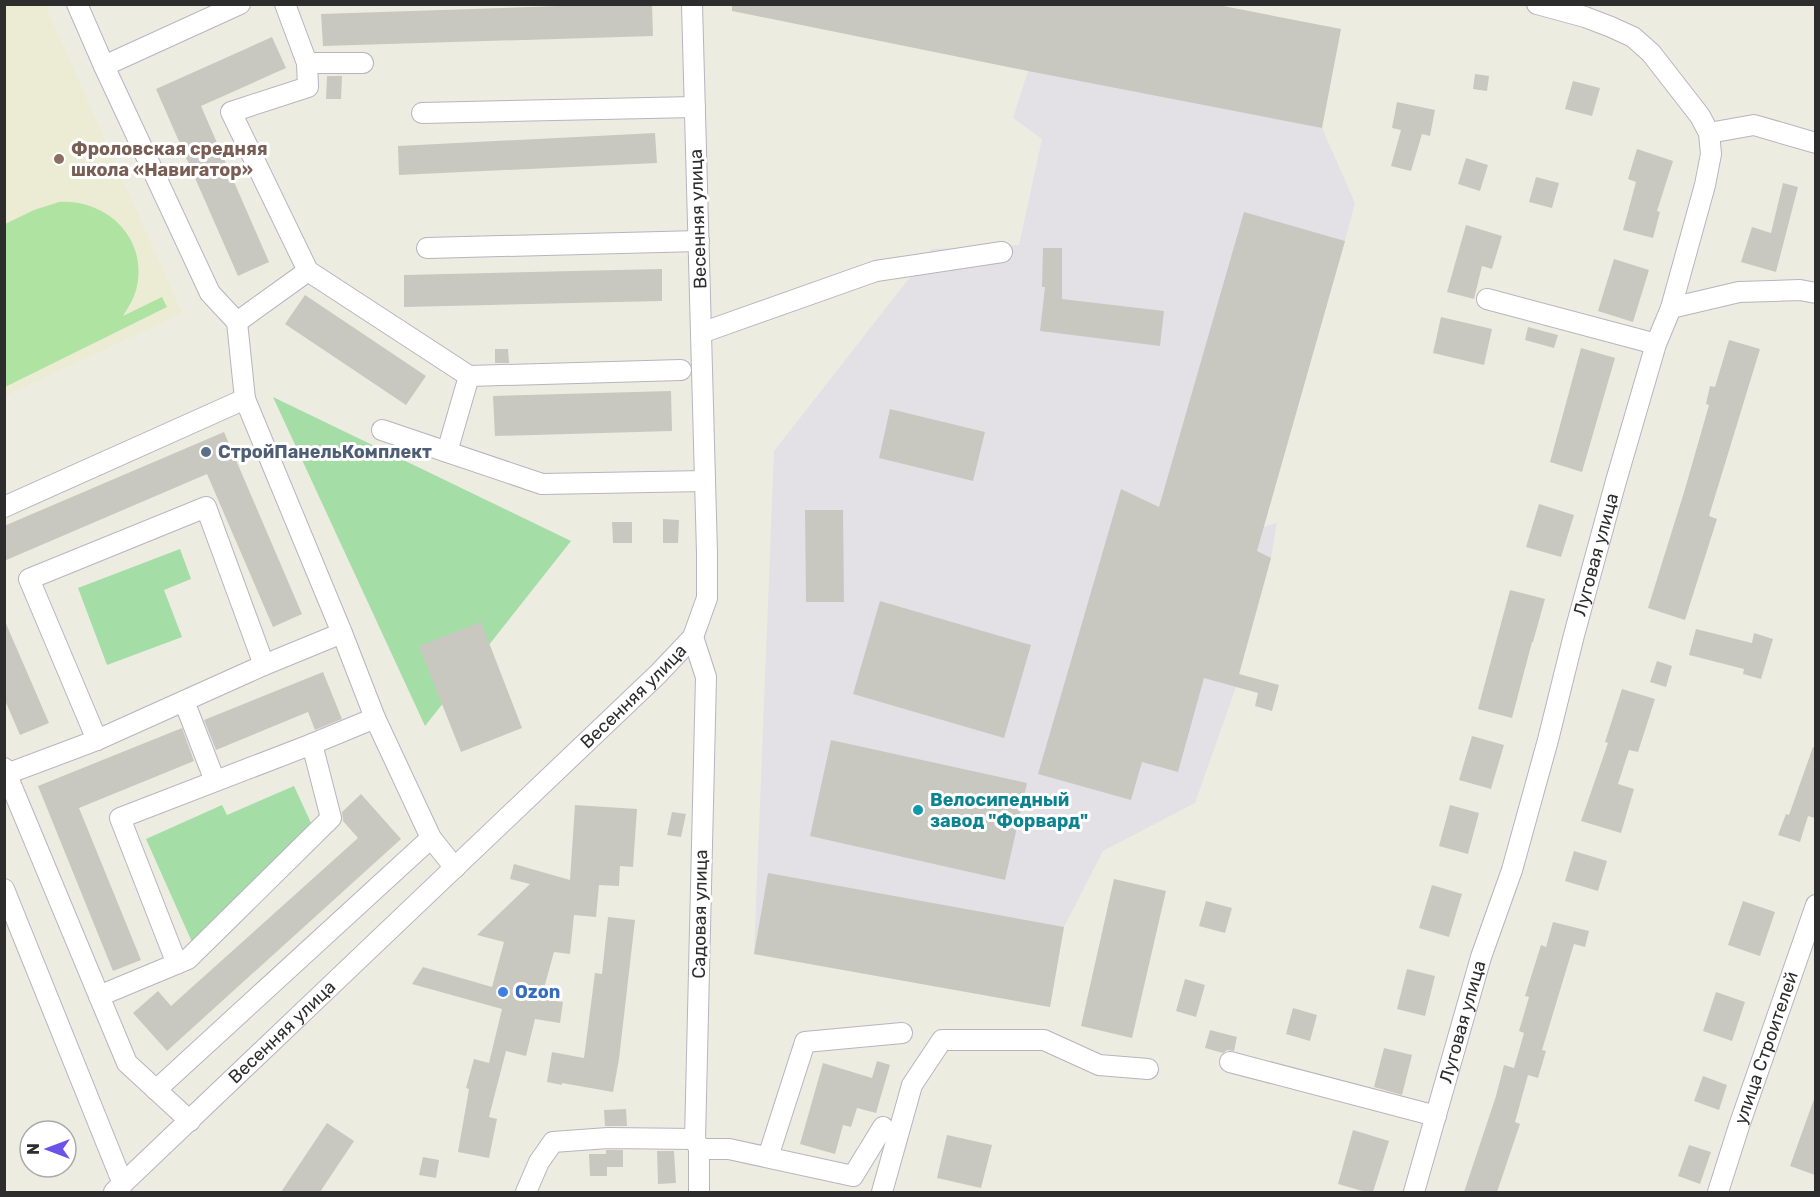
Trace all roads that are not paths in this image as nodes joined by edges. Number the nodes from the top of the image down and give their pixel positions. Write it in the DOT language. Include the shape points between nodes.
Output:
graph roads {
  1 [pos="77,4"];
  2 [pos="240,4"];
  3 [pos="285,4"];
  4 [pos="692,4"];
  5 [pos="1537,4"];
  6 [pos="307,63"];
  7 [pos="363,63"];
  8 [pos="104,66"];
  9 [pos="695,107"];
  10 [pos="422,113"];
  11 [pos="1708,133"];
  12 [pos="1815,143"];
  13 [pos="699,241"];
  14 [pos="427,248"];
  15 [pos="1002,252"];
  16 [pos="308,271"];
  17 [pos="1815,293"];
  18 [pos="1487,299"];
  19 [pos="1671,308"];
  20 [pos="237,322"];
  21 [pos="701,333"];
  22 [pos="1656,344"];
  23 [pos="681,370"];
  24 [pos="468,376"];
  25 [pos="244,399"];
  26 [pos="382,430"];
  27 [pos="447,452"];
  28 [pos="705,482"];
  29 [pos="4,507"];
  30 [pos="342,633"];
  31 [pos="693,637"];
  32 [pos="264,665"];
  33 [pos="184,701"];
  34 [pos="375,718"];
  35 [pos="97,740"];
  36 [pos="312,744"];
  37 [pos="5,773"];
  38 [pos="215,781"];
  39 [pos="431,838"];
  40 [pos="455,868"];
  41 [pos="4,889"];
  42 [pos="1815,905"];
  43 [pos="177,964"];
  44 [pos="99,996"];
  45 [pos="902,1033"];
  46 [pos="1230,1062"];
  47 [pos="1148,1069"];
  48 [pos="156,1090"];
  49 [pos="1436,1116"];
  50 [pos="190,1121"];
  51 [pos="884,1127"];
  52 [pos="697,1144"];
  53 [pos="768,1157"];
  54 [pos="119,1188"];
  55 [pos="526,1192"];
  56 [pos="699,1192"];
  57 [pos="882,1192"];
  58 [pos="1414,1192"];
  59 [pos="1718,1192"];
  1 -- 8 [label="street"];
  2 -- 8 [label="street"];
  3 -- 6 [label="street"];
  4 -- 9 [label="street, Весенняя улица"];
  5 -- 11 [label="street, Луговая улица" via="1585,17 1633,37 1675,83"];
  6 -- 7 [label="street"];
  6 -- 16 [label="street" via="308,87 231,112"];
  8 -- 20 [label="street" via="210,293"];
  9 -- 10 [label="street"];
  9 -- 13 [label="street, Весенняя улица"];
  11 -- 12 [label="street" via="1754,124"];
  11 -- 19 [label="street, Луговая улица" via="1711,154 1705,185"];
  13 -- 14 [label="street"];
  13 -- 21 [label="street, Весенняя улица"];
  15 -- 21 [label="street" via="876,271"];
  16 -- 20 [label="street"];
  16 -- 24 [label="street"];
  17 -- 19 [label="street" via="1739,292"];
  18 -- 22 [label="street"];
  19 -- 22 [label="street, Луговая улица"];
  20 -- 25 [label="street"];
  21 -- 28 [label="street, Весенняя улица"];
  22 -- 49 [label="street, Луговая улица" via="1515,859 1481,957"];
  23 -- 24 [label="street"];
  24 -- 27 [label="street"];
  25 -- 29 [label="street"];
  25 -- 30 [label="street"];
  26 -- 27 [label="street"];
  27 -- 28 [label="street" via="543,484"];
  28 -- 31 [label="street, Весенняя улица" via="707,598"];
  30 -- 32 [label="street"];
  30 -- 34 [label="street"];
  31 -- 40 [label="street, Весенняя улица"];
  31 -- 52 [label="street, Садовая улица" via="706,677"];
  32 -- 33 [label="street"];
  32 -- 35 [label="street" via="206,507 29,579"];
  33 -- 35 [label="street"];
  33 -- 38 [label="street"];
  34 -- 36 [label="street"];
  34 -- 39 [label="street"];
  35 -- 37 [label="street"];
  36 -- 38 [label="street"];
  36 -- 43 [label="street" via="331,818 189,959"];
  37 -- 44 [label="street"];
  38 -- 43 [label="street" via="120,818"];
  39 -- 40 [label="street"];
  39 -- 48 [label="street"];
  40 -- 50 [label="street, Весенняя улица"];
  41 -- 54 [label="street"];
  42 -- 59 [label="street, улица Строителей"];
  43 -- 44 [label="street"];
  44 -- 48 [label="street" via="127,1063"];
  45 -- 53 [label="street" via="805,1042"];
  46 -- 49 [label="street"];
  47 -- 57 [label="street" via="1099,1065 1044,1040 942,1040 912,1085"];
  48 -- 50 [label="street"];
  49 -- 58 [label="street, Луговая улица"];
  50 -- 54 [label="street, Весенняя улица"];
  51 -- 53 [label="street" via="853,1176"];
  52 -- 53 [label="street"];
  52 -- 55 [label="street" via="608,1137 554,1142 539,1162"];
  52 -- 56 [label="street, Садовая улица"];
}
